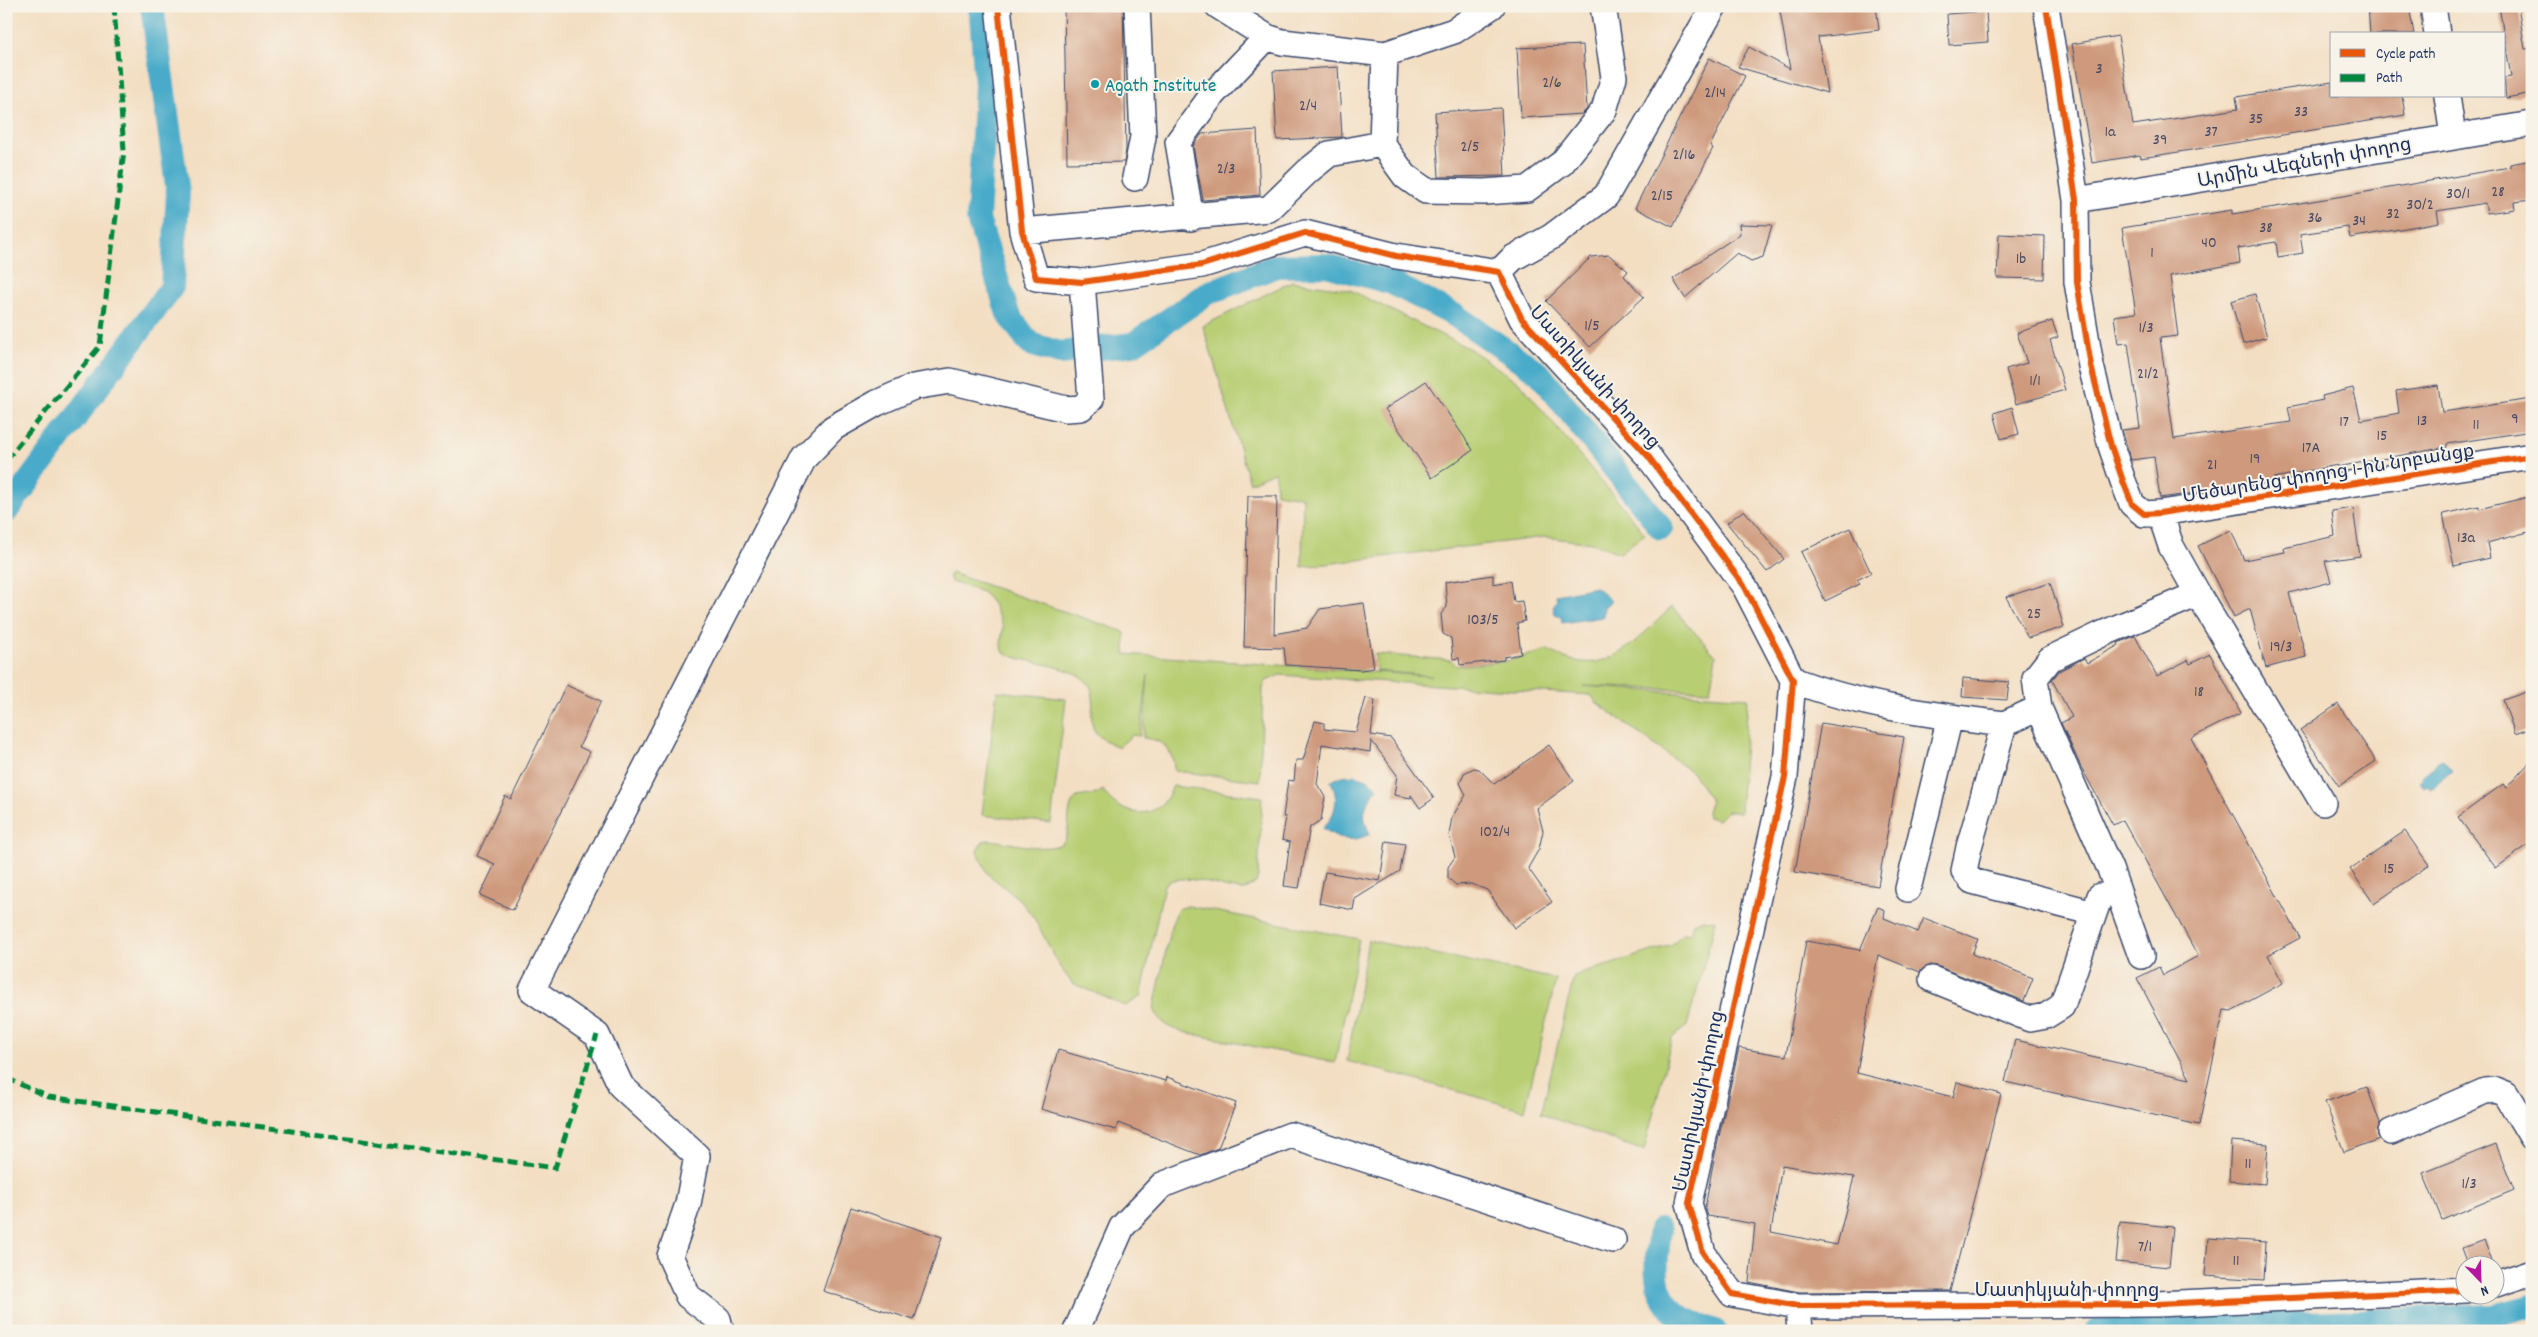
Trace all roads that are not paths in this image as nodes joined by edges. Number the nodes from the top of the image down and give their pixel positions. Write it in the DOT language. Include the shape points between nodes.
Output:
graph roads {
  1 [pos="998,6"];
  2 [pos="1137,6"];
  3 [pos="1218,6"];
  4 [pos="1492,6"];
  5 [pos="1603,6"];
  6 [pos="1714,6"];
  7 [pos="2046,6"];
  8 [pos="2433,6"];
  9 [pos="2437,32"];
  10 [pos="1267,37"];
  11 [pos="1385,54"];
  12 [pos="2447,98"];
  13 [pos="2532,124"];
  14 [pos="2453,136"];
  15 [pos="1382,144"];
  16 [pos="1135,178"];
  17 [pos="2076,200"];
  18 [pos="1191,218"];
  19 [pos="1022,231"];
  20 [pos="1499,272"];
  21 [pos="1082,282"];
  22 [pos="2532,456"];
  23 [pos="2160,513"];
  24 [pos="2198,594"];
  25 [pos="1792,680"];
  26 [pos="2039,708"];
  27 [pos="1950,717"];
  28 [pos="2004,724"];
  29 [pos="2323,804"];
  30 [pos="2110,869"];
  31 [pos="1908,888"];
  32 [pos="2094,913"];
  33 [pos="2141,956"];
  34 [pos="1932,980"];
  35 [pos="2391,1132"];
  36 [pos="2532,1137"];
  37 [pos="1613,1240"];
  38 [pos="2532,1272"];
  39 [pos="2506,1281"];
  40 [pos="2456,1290"];
  41 [pos="1798,1306"];
  42 [pos="721,1331"];
  43 [pos="1076,1331"];
  44 [pos="1800,1331"];
  1 -- 19 [label="street"];
  2 -- 16 [label="street" via="1143,136"];
  3 -- 10 [label="street"];
  4 -- 11 [label="street" via="1454,31"];
  5 -- 15 [label="street" via="1614,77 1604,110 1562,163 1527,189 1426,191 1405,176"];
  6 -- 20 [label="street" via="1606,196 1550,237 1513,258"];
  7 -- 17 [label="street"];
  8 -- 9 [label="street"];
  10 -- 11 [label="street" via="1282,42"];
  10 -- 18 [label="street" via="1213,94 1178,142"];
  11 -- 15 [label="street"];
  12 -- 14 [label="street"];
  13 -- 14 [label="street, Արմին Վեգների փողոց"];
  14 -- 17 [label="street, Արմին Վեգների փողոց"];
  15 -- 18 [label="street" via="1329,154 1269,209"];
  17 -- 23 [label="street, Մեծարենց փողոց 1-ին նրբանցք" via="2077,282 2091,366 2111,446 2132,504 2144,514"];
  18 -- 19 [label="street"];
  19 -- 21 [label="street" via="1036,278"];
  20 -- 21 [label="street" via="1396,256 1306,233 1202,265"];
  20 -- 25 [label="street, Մատիկյանի փողոց" via="1522,320 1648,456 1745,588"];
  21 -- 42 [label="street" via="1092,379 1091,399 1081,408 1066,409 950,382 913,387 833,428 804,458 532,990 597,1035 622,1086 697,1156 688,1204 670,1256 688,1296 718,1319"];
  22 -- 23 [label="street, Մեծարենց փողոց 1-ին նրբանցք"];
  23 -- 24 [label="street" via="2171,546"];
  24 -- 26 [label="street" via="2050,659 2035,678"];
  24 -- 29 [label="street"];
  25 -- 27 [label="street" via="1826,693"];
  25 -- 41 [label="street, Մատիկյանի փողոց" via="1785,777 1689,1203 1703,1253 1732,1294"];
  26 -- 28 [label="street"];
  26 -- 30 [label="street"];
  27 -- 28 [label="street"];
  27 -- 31 [label="street"];
  28 -- 32 [label="street" via="1964,871 1972,881"];
  30 -- 32 [label="street"];
  30 -- 33 [label="street"];
  32 -- 34 [label="street" via="2062,1006 2046,1016 2030,1019"];
  35 -- 36 [label="street" via="2485,1091 2496,1090 2506,1094"];
  37 -- 43 [label="street" via="1291,1135 1162,1185 1122,1227"];
  38 -- 39 [label="street"];
  40 -- 41 [label="street, Մատիկյանի փողոց" via="2156,1304"];
  41 -- 44 [label="street"];
}
